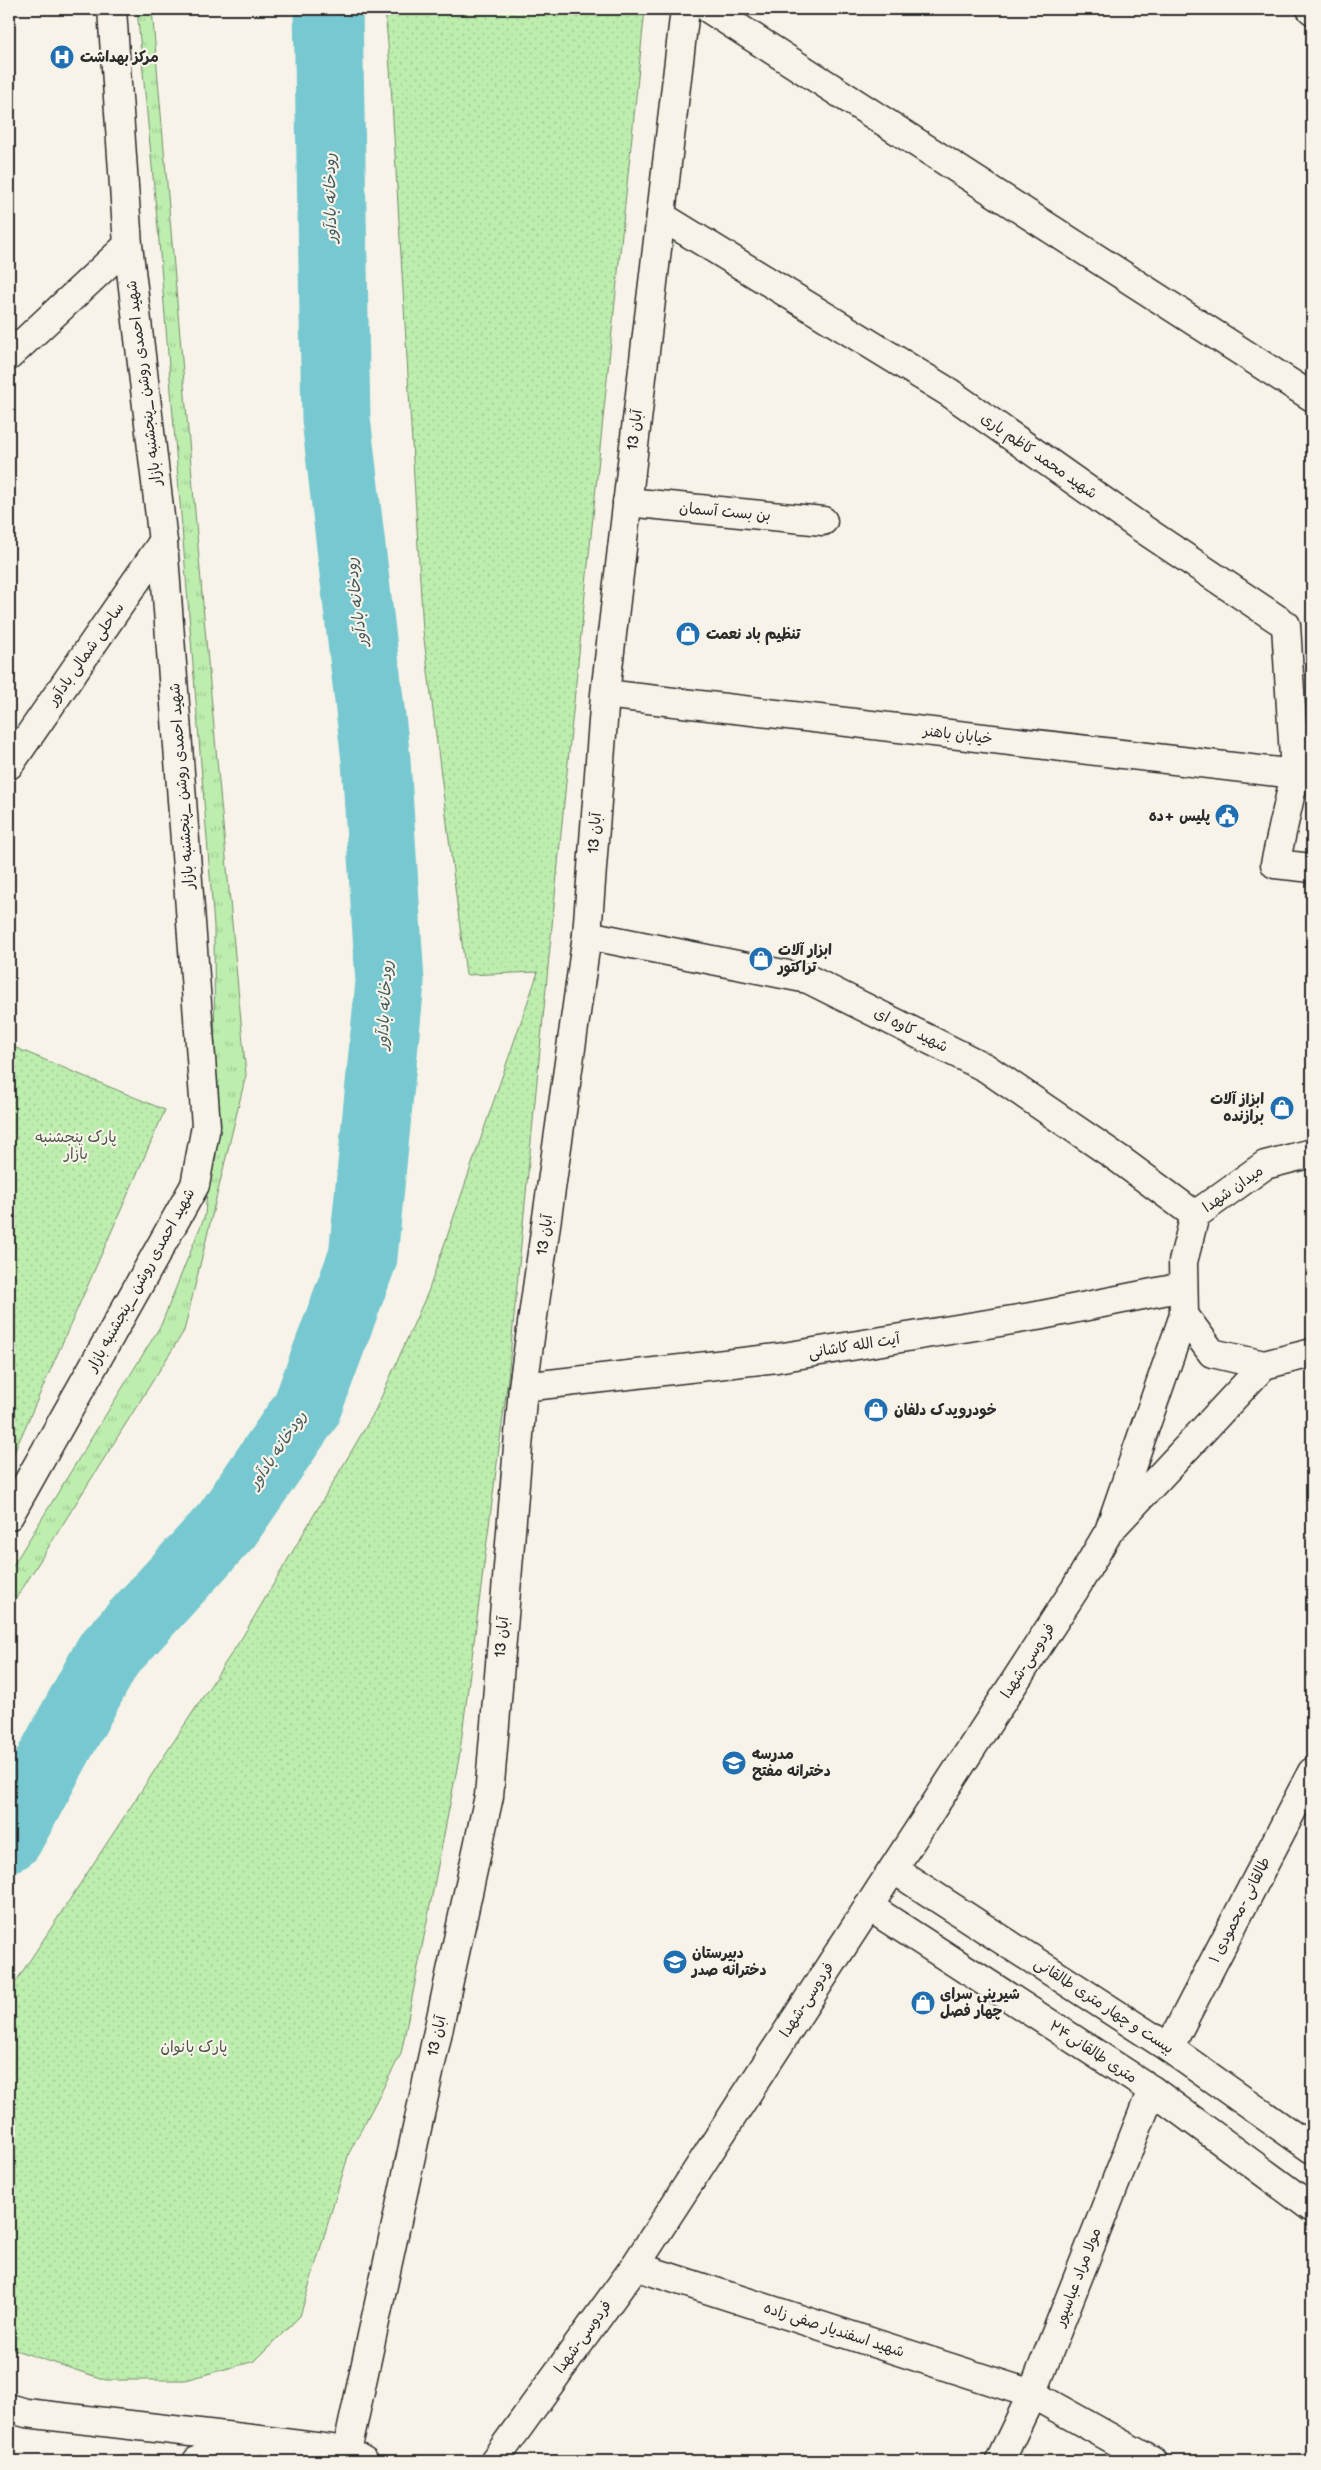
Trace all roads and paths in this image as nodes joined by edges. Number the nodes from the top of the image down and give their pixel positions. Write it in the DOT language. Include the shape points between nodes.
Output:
graph roads {
  1 [pos="112,9"];
  2 [pos="685,9"];
  3 [pos="709,9"];
  4 [pos="661,216"];
  5 [pos="128,245"];
  6 [pos="9,356"];
  7 [pos="1312,397"];
  8 [pos="627,502"];
  9 [pos="823,521"];
  10 [pos="163,542"];
  11 [pos="605,694"];
  12 [pos="9,765"];
  13 [pos="1304,775"];
  14 [pos="1312,868"];
  15 [pos="588,936"];
  16 [pos="1312,1153"];
  17 [pos="1195,1215"];
  18 [pos="1183,1287"];
  19 [pos="1184,1315"];
  20 [pos="1312,1353"];
  21 [pos="1264,1365"];
  22 [pos="523,1387"];
  23 [pos="9,1516"];
  24 [pos="1109,1531"];
  25 [pos="1312,1772"];
  26 [pos="893,1869"];
  27 [pos="868,1906"];
  28 [pos="1168,2048"];
  29 [pos="1152,2090"];
  30 [pos="1312,2149"];
  31 [pos="1312,2208"];
  32 [pos="635,2266"];
  33 [pos="1032,2394"];
  34 [pos="9,2408"];
  35 [pos="260,2440"];
  36 [pos="355,2456"];
  37 [pos="198,2461"];
  38 [pos="494,2461"];
  39 [pos="1000,2461"];
  40 [pos="1152,2461"];
  1 -- 5 [label="main road, شهید احمدی روشن _پنجشنبه بازار"];
  2 -- 4 [label="main road, 13 آبان"];
  3 -- 7 [label="main road"];
  4 -- 8 [label="main road, 13 آبان"];
  4 -- 13 [label="main road, شهید محمد کاظم یاری" via="950,393 1286,625"];
  5 -- 6 [label="main road"];
  5 -- 10 [label="main road, شهید احمدی روشن _پنجشنبه بازار"];
  8 -- 9 [label="main road, بن بست آسمان"];
  8 -- 11 [label="main road, 13 آبان"];
  10 -- 12 [label="main road, ساحلی شمالی بادآور"];
  10 -- 23 [label="main road, شهید احمدی روشن _پنجشنبه بازار" via="206,1126 195,1186"];
  11 -- 13 [label="main road, خیابان باهنر"];
  11 -- 15 [label="main road, 13 آبان"];
  13 -- 14 [label="main road" via="1275,864"];
  15 -- 17 [label="main road, شهید کاوه ای" via="808,979 986,1068"];
  15 -- 22 [label="main road, 13 آبان"];
  16 -- 17 [label="main road, میدان شهدا" via="1265,1165"];
  17 -- 18 [label="main road, میدان شهدا" via="1183,1262"];
  18 -- 19 [label="main road, میدان شهدا"];
  18 -- 22 [label="main road, آیت الله کاشانی" via="1038,1316 776,1358"];
  19 -- 21 [label="main road" via="1212,1353"];
  19 -- 24 [label="main road"];
  20 -- 21 [label="main road"];
  21 -- 24 [label="main road"];
  22 -- 36 [label="main road, 13 آبان" via="489,1796"];
  24 -- 26 [label="main road, فردوسی-شهدا" via="1075,1589"];
  25 -- 28 [label="main road, طالقانی -محمودی ۱"];
  26 -- 27 [label="main road, فردوسی-شهدا"];
  26 -- 28 [label="main road, بیست و چهار متری طالقانی"];
  27 -- 29 [label="main road, ۲۴متری طالقانی"];
  27 -- 32 [label="main road, فردوسی-شهدا"];
  28 -- 30 [label="main road, بیست و چهار متری طالقانی"];
  29 -- 31 [label="main road, ۲۴متری طالقانی"];
  29 -- 33 [label="main road, مولا مراد عباسپور"];
  32 -- 33 [label="main road, شهید اسفندیار صفی زاده"];
  32 -- 38 [label="main road, فردوسی-شهدا"];
  33 -- 39 [label="main road, مولا مراد عباسپور"];
  33 -- 40 [label="main road, شهید اسفندیار صفی زاده"];
  34 -- 35 [label="main road" via="26,2413"];
  35 -- 36 [label="main road"];
  35 -- 37 [label="main road" via="217,2450"];
}
